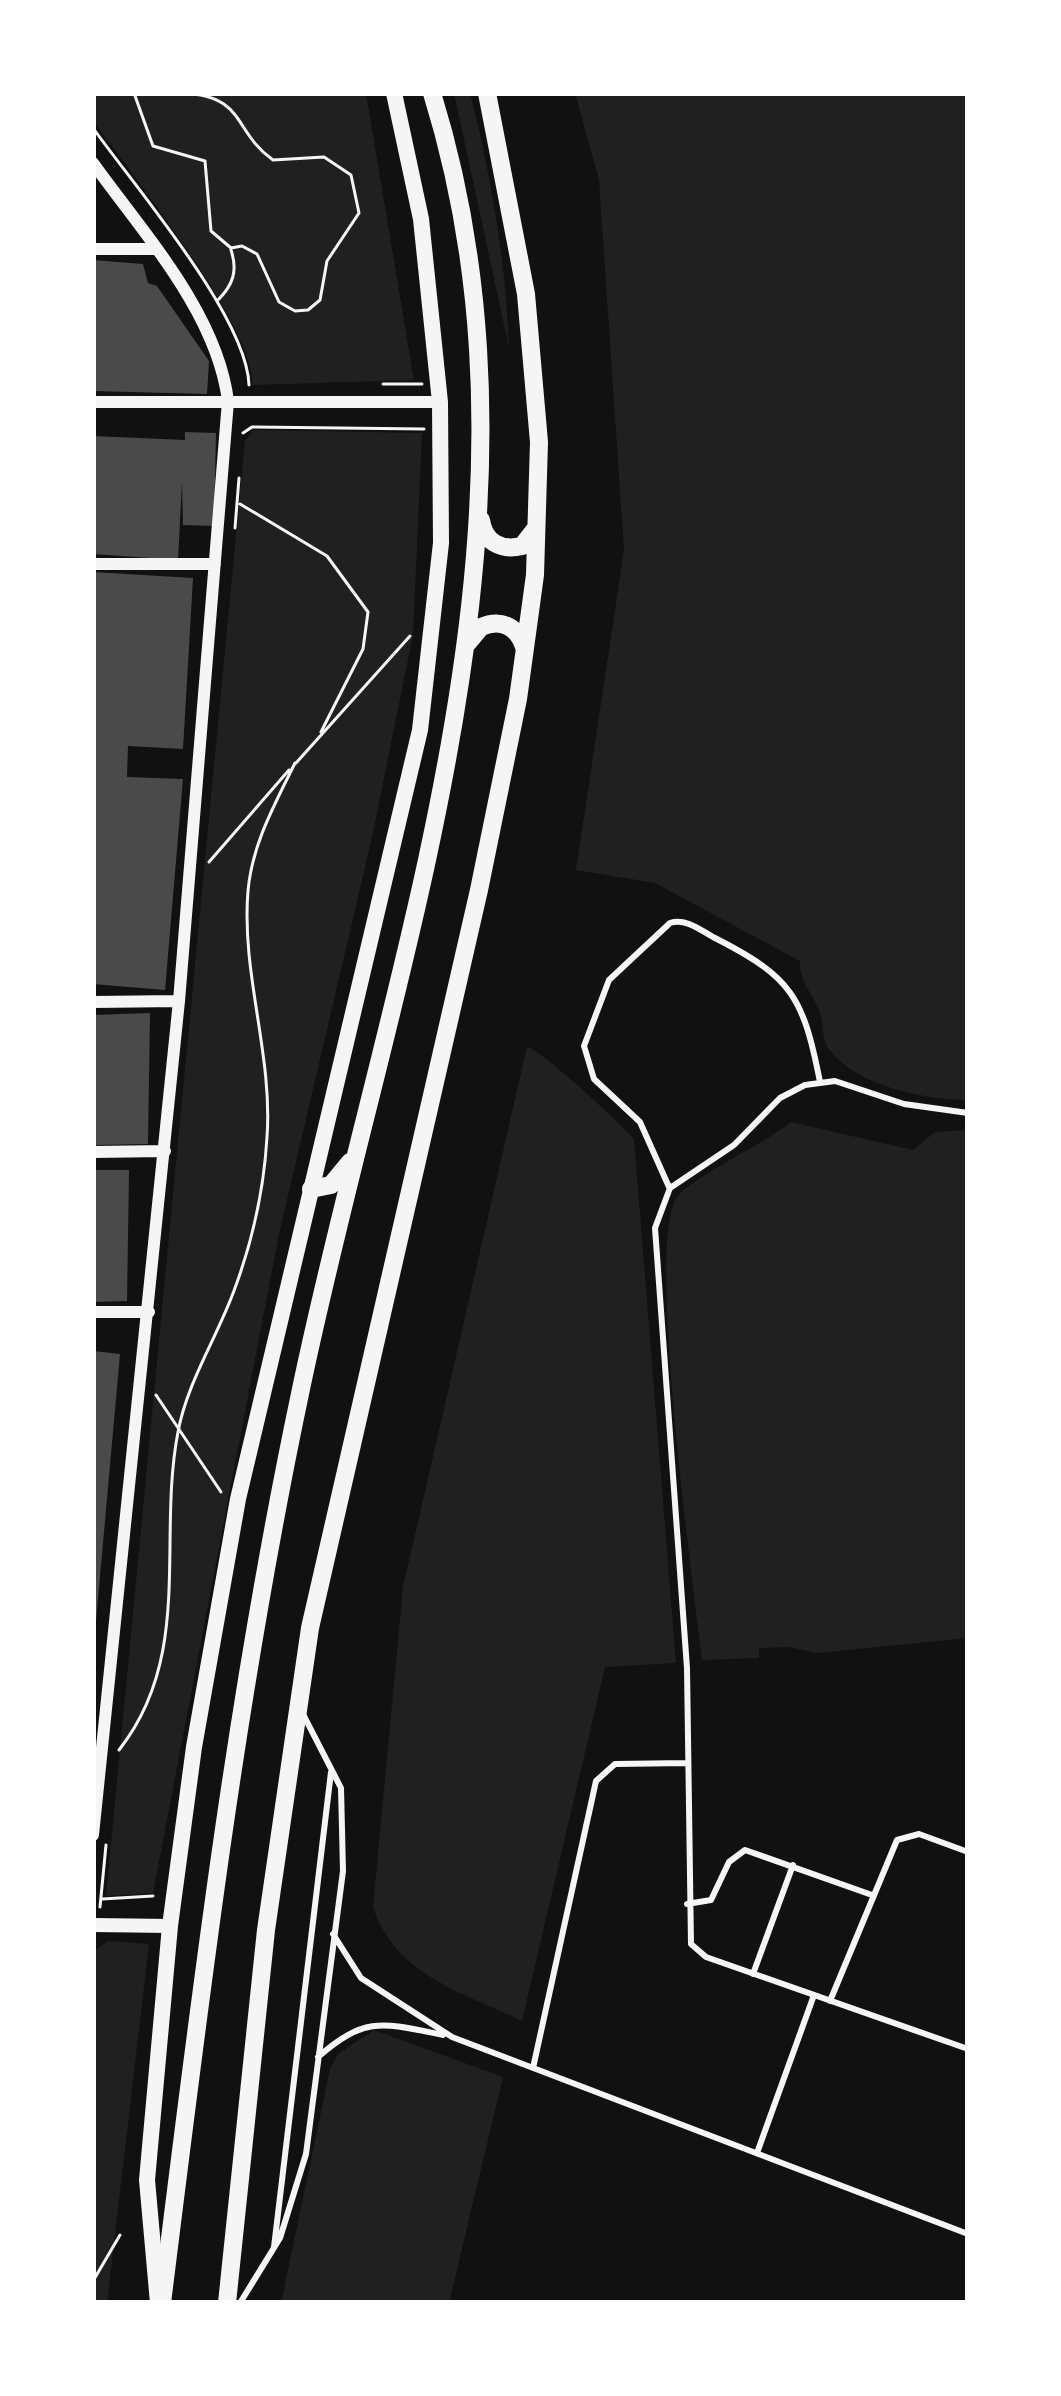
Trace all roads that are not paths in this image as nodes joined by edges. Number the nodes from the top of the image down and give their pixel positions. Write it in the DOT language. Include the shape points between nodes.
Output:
graph roads {
  1 [pos="394,93"];
  2 [pos="433,93"];
  3 [pos="488,93"];
  4 [pos="93,164"];
  5 [pos="93,249"];
  6 [pos="155,249"];
  7 [pos="228,401"];
  8 [pos="440,402"];
  9 [pos="93,403"];
  10 [pos="479,504"];
  11 [pos="537,528"];
  12 [pos="93,564"];
  13 [pos="215,564"];
  14 [pos="465,648"];
  15 [pos="524,658"];
  16 [pos="179,1001"];
  17 [pos="93,1002"];
  18 [pos="820,1082"];
  19 [pos="968,1113"];
  20 [pos="165,1150"];
  21 [pos="93,1152"];
  22 [pos="356,1153"];
  23 [pos="670,1188"];
  24 [pos="311,1189"];
  25 [pos="93,1312"];
  26 [pos="149,1312"];
  27 [pos="299,1707"];
  28 [pos="688,1763"];
  29 [pos="97,1764"];
  30 [pos="332,1768"];
  31 [pos="100,1836"];
  32 [pos="968,1852"];
  33 [pos="793,1865"];
  34 [pos="872,1895"];
  35 [pos="687,1904"];
  36 [pos="96,1924"];
  37 [pos="170,1926"];
  38 [pos="333,1934"];
  39 [pos="753,1974"];
  40 [pos="814,1995"];
  41 [pos="830,2001"];
  42 [pos="452,2037"];
  43 [pos="968,2049"];
  44 [pos="317,2057"];
  45 [pos="533,2068"];
  46 [pos="757,2153"];
  47 [pos="968,2234"];
  48 [pos="273,2251"];
  49 [pos="160,2303"];
  50 [pos="227,2303"];
  51 [pos="240,2303"];
  1 -- 8 [label="main road" via="422,219"];
  2 -- 10 [label="highway" via="470,262 484,444"];
  3 -- 11 [label="highway" via="526,294 539,442"];
  4 -- 6 [label="street"];
  5 -- 6 [label="street"];
  6 -- 7 [label="street" via="223,363"];
  7 -- 8 [label="street"];
  7 -- 9 [label="street"];
  7 -- 13 [label="street"];
  8 -- 24 [label="main road" via="441,543 420,730"];
  10 -- 11 [label="highway" via="486,537 502,547 522,546"];
  10 -- 14 [label="highway"];
  11 -- 15 [label="highway"];
  12 -- 13 [label="street"];
  13 -- 16 [label="street"];
  14 -- 15 [label="highway" via="481,626 499,623 521,638"];
  14 -- 22 [label="highway"];
  15 -- 27 [label="highway" via="354,1418"];
  16 -- 17 [label="street"];
  16 -- 20 [label="street"];
  18 -- 19 [label="lane"];
  18 -- 23 [label="lane" via="780,1098 734,1145"];
  18 -- 23 [label="lane" via="806,1016 783,979 684,922 670,922 609,980 584,1046 594,1079 640,1123"];
  20 -- 21 [label="street"];
  20 -- 26 [label="street"];
  22 -- 24 [label="highway" via="331,1185"];
  22 -- 49 [label="highway" via="258,1611"];
  23 -- 28 [label="lane" via="658,1207 656,1239"];
  24 -- 37 [label="main road" via="238,1498"];
  25 -- 26 [label="street"];
  26 -- 29 [label="street"];
  27 -- 30 [label="lane"];
  27 -- 50 [label="highway" via="266,1930"];
  28 -- 35 [label="lane"];
  28 -- 45 [label="lane" via="622,1763 598,1775"];
  29 -- 31 [label="street"];
  30 -- 38 [label="lane" via="345,1818"];
  30 -- 48 [label="lane"];
  32 -- 34 [label="lane" via="904,1836 887,1854"];
  33 -- 34 [label="lane"];
  33 -- 35 [label="lane" via="738,1852 712,1900"];
  33 -- 39 [label="lane"];
  34 -- 41 [label="lane"];
  35 -- 39 [label="lane" via="694,1950"];
  36 -- 37 [label="street"];
  37 -- 49 [label="main road" via="146,2180"];
  38 -- 42 [label="lane" via="361,1978"];
  38 -- 44 [label="lane"];
  39 -- 40 [label="lane"];
  40 -- 41 [label="lane"];
  40 -- 46 [label="lane"];
  41 -- 43 [label="lane"];
  42 -- 44 [label="lane" via="372,2024 347,2032"];
  42 -- 45 [label="lane"];
  44 -- 48 [label="lane" via="306,2155"];
  45 -- 46 [label="lane"];
  46 -- 47 [label="lane"];
  48 -- 51 [label="lane"];
}
